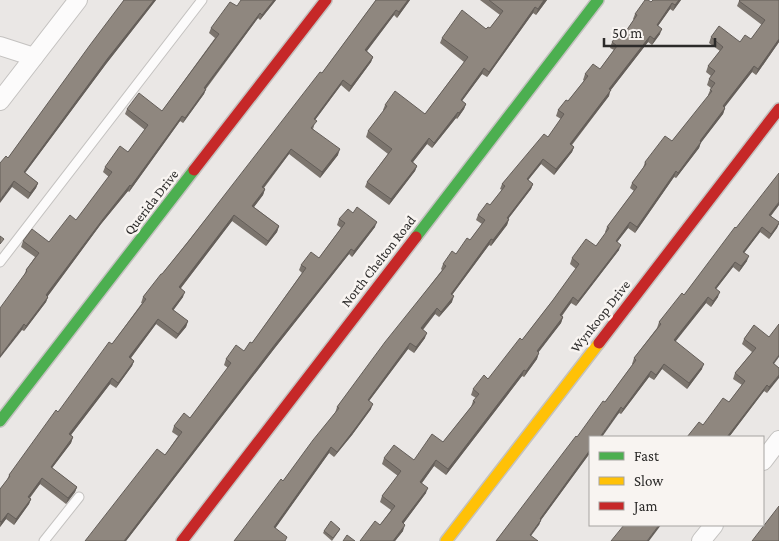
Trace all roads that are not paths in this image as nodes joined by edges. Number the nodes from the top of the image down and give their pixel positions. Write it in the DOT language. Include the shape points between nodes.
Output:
graph roads {
  1 [pos="78,0"];
  2 [pos="202,0"];
  3 [pos="326,0"];
  4 [pos="598,0"];
  5 [pos="0,46"];
  6 [pos="34,57"];
  7 [pos="0,101"];
  8 [pos="779,109"];
  9 [pos="0,262"];
  10 [pos="0,421"];
  11 [pos="779,440"];
  12 [pos="764,460"];
  13 [pos="79,497"];
  14 [pos="713,526"];
  15 [pos="44,541"];
  16 [pos="182,541"];
  17 [pos="446,541"];
  18 [pos="701,541"];
  1 -- 6 [label="street"];
  2 -- 9 [label="lane"];
  3 -- 10 [label="street, Querida Drive"];
  4 -- 16 [label="street, North Chelton Road"];
  5 -- 6 [label="street"];
  6 -- 7 [label="street"];
  8 -- 17 [label="street, Wynkoop Drive"];
  11 -- 12 [label="street"];
  13 -- 15 [label="lane"];
  14 -- 18 [label="street"];
}
